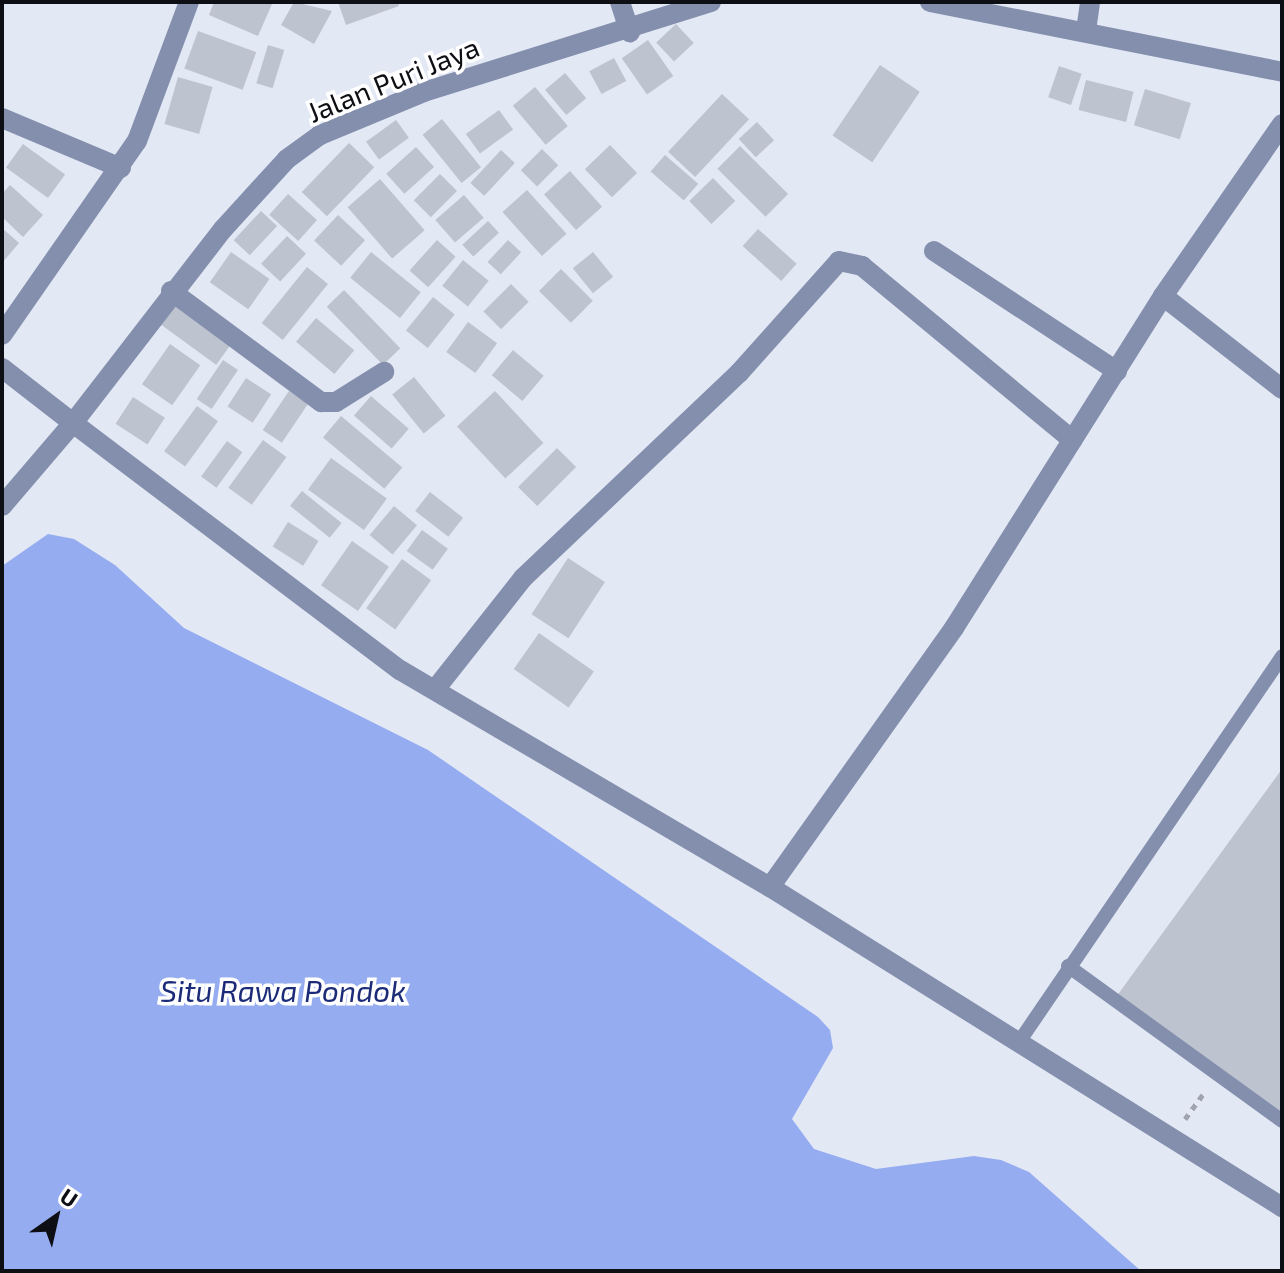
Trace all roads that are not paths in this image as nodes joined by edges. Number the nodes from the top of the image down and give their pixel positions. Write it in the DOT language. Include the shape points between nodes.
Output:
graph roads {
  1 [pos="189,2"];
  2 [pos="620,2"];
  3 [pos="711,2"];
  4 [pos="930,2"];
  5 [pos="1090,2"];
  6 [pos="1086,31"];
  7 [pos="630,32"];
  8 [pos="1282,72"];
  9 [pos="2,118"];
  10 [pos="1282,124"];
  11 [pos="121,168"];
  12 [pos="934,251"];
  13 [pos="171,291"];
  14 [pos="1163,296"];
  15 [pos="2,335"];
  16 [pos="2,368"];
  17 [pos="1117,371"];
  18 [pos="384,372"];
  19 [pos="1282,389"];
  20 [pos="73,423"];
  21 [pos="1072,440"];
  22 [pos="2,506"];
  23 [pos="1282,656"];
  24 [pos="429,684"];
  25 [pos="770,887"];
  26 [pos="1068,966"];
  27 [pos="1019,1042"];
  28 [pos="1282,1121"];
  29 [pos="1282,1207"];
  1 -- 11 [label="street" via="152,108"];
  2 -- 7 [label="street"];
  3 -- 7 [label="street, Jalan Puri Jaya"];
  4 -- 6 [label="street"];
  5 -- 6 [label="street"];
  6 -- 8 [label="street"];
  7 -- 13 [label="street, Jalan Puri Jaya" via="487,70 320,135 287,159"];
  9 -- 11 [label="street"];
  10 -- 14 [label="street"];
  11 -- 15 [label="street"];
  12 -- 17 [label="street"];
  13 -- 18 [label="street" via="321,402 336,402"];
  13 -- 20 [label="street, Jalan Puri Jaya"];
  14 -- 17 [label="street"];
  14 -- 19 [label="street"];
  16 -- 20 [label="street"];
  17 -- 21 [label="street"];
  20 -- 22 [label="street, Jalan Puri Jaya"];
  20 -- 24 [label="street" via="400,670"];
  21 -- 24 [label="street" via="862,266 839,261 739,373 523,578"];
  21 -- 25 [label="street" via="954,628"];
  23 -- 26 [label="lane"];
  24 -- 25 [label="street"];
  25 -- 27 [label="street"];
  26 -- 27 [label="lane"];
  26 -- 28 [label="lane"];
  27 -- 29 [label="street"];
}
